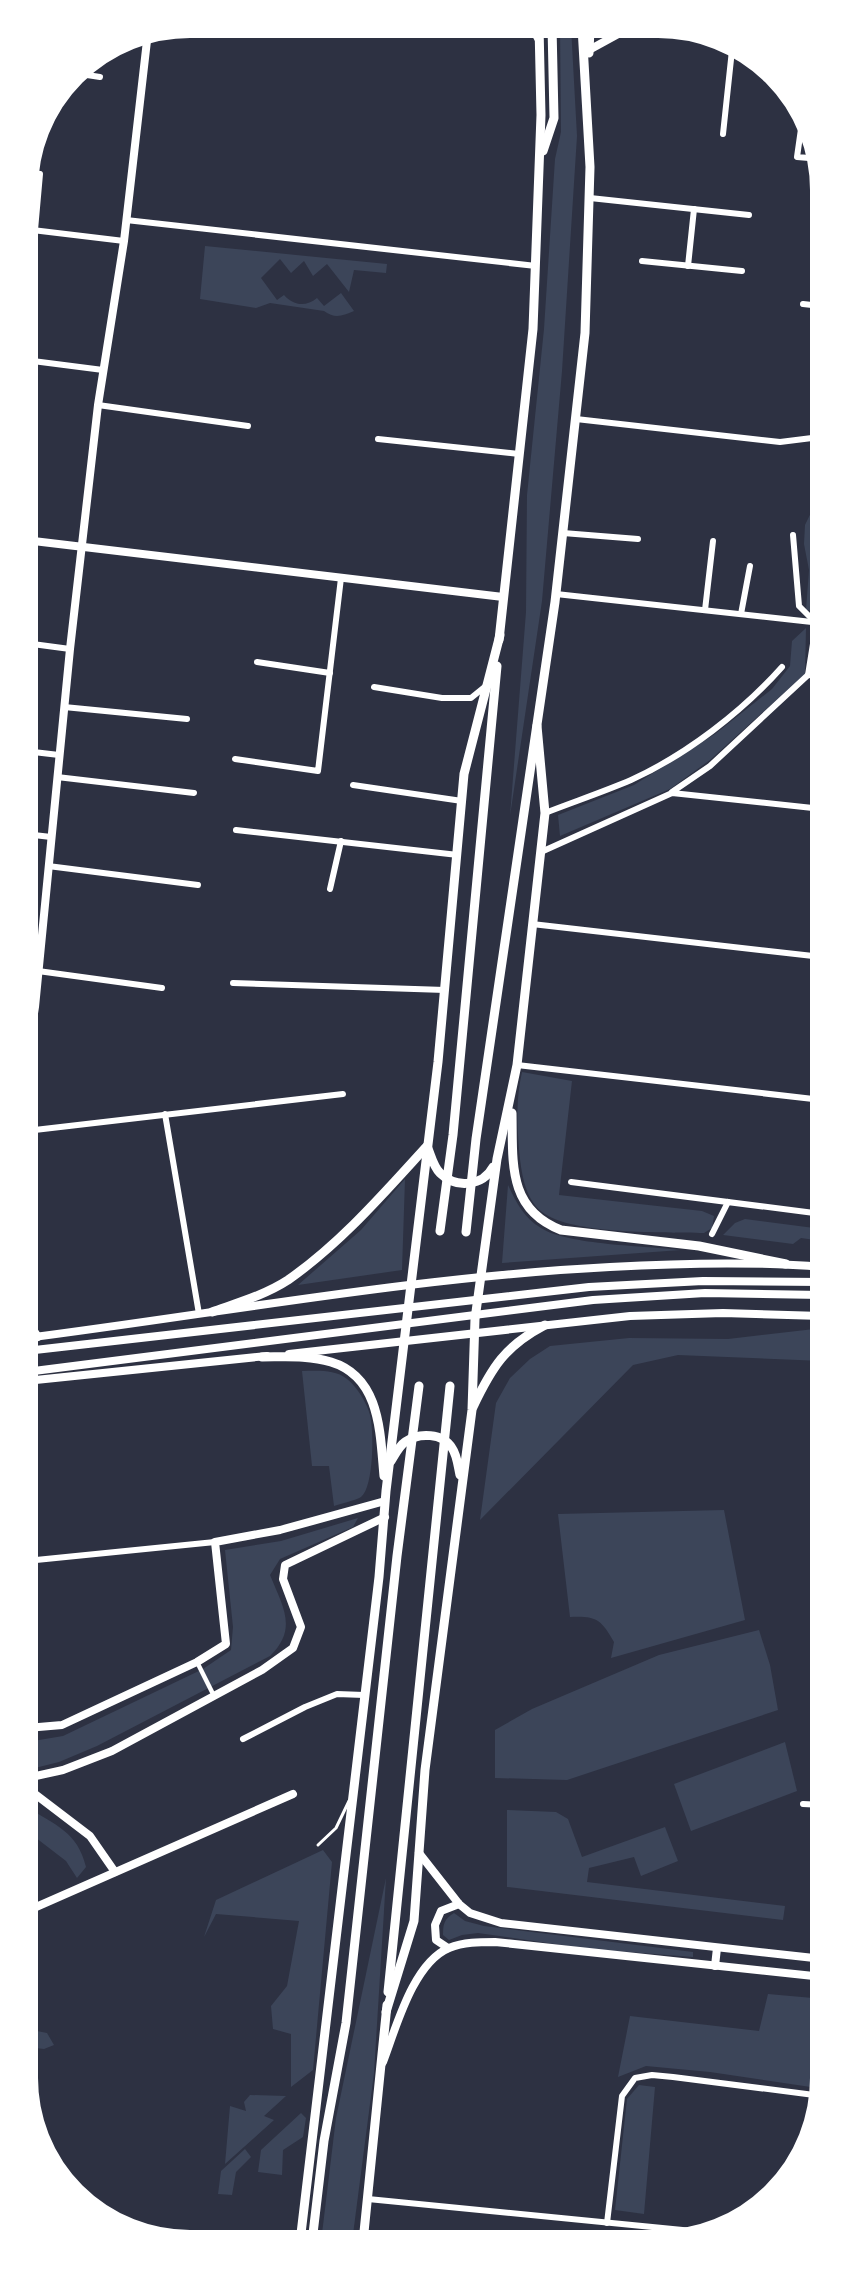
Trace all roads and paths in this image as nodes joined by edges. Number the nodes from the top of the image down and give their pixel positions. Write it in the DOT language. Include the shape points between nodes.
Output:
graph roads {
  1 [pos="536,34"];
  2 [pos="539,34"];
  3 [pos="552,34"];
  4 [pos="582,34"];
  5 [pos="590,34"];
  6 [pos="618,34"];
  7 [pos="539,40"];
  8 [pos="147,41"];
  9 [pos="589,50"];
  10 [pos="732,53"];
  11 [pos="86,75"];
  12 [pos="100,77"];
  13 [pos="586,86"];
  14 [pos="800,129"];
  15 [pos="723,134"];
  16 [pos="810,158"];
  17 [pos="539,164"];
  18 [pos="36,173"];
  19 [pos="590,198"];
  20 [pos="694,209"];
  21 [pos="749,215"];
  22 [pos="126,220"];
  23 [pos="35,230"];
  24 [pos="124,241"];
  25 [pos="642,261"];
  26 [pos="536,266"];
  27 [pos="688,266"];
  28 [pos="742,271"];
  29 [pos="803,304"];
  30 [pos="814,305"];
  31 [pos="35,361"];
  32 [pos="103,370"];
  33 [pos="98,405"];
  34 [pos="576,419"];
  35 [pos="248,426"];
  36 [pos="814,437"];
  37 [pos="378,439"];
  38 [pos="519,454"];
  39 [pos="563,533"];
  40 [pos="794,535"];
  41 [pos="638,539"];
  42 [pos="35,541"];
  43 [pos="713,541"];
  44 [pos="82,546"];
  45 [pos="750,566"];
  46 [pos="341,578"];
  47 [pos="556,594"];
  48 [pos="503,597"];
  49 [pos="705,610"];
  50 [pos="741,614"];
  51 [pos="814,618"];
  52 [pos="814,622"];
  53 [pos="500,635"];
  54 [pos="35,644"];
  55 [pos="814,644"];
  56 [pos="70,649"];
  57 [pos="257,662"];
  58 [pos="782,667"];
  59 [pos="330,673"];
  60 [pos="808,675"];
  61 [pos="814,675"];
  62 [pos="487,685"];
  63 [pos="374,687"];
  64 [pos="64,707"];
  65 [pos="187,719"];
  66 [pos="537,726"];
  67 [pos="35,752"];
  68 [pos="59,755"];
  69 [pos="235,759"];
  70 [pos="57,777"];
  71 [pos="353,785"];
  72 [pos="195,793"];
  73 [pos="672,793"];
  74 [pos="462,801"];
  75 [pos="814,808"];
  76 [pos="545,813"];
  77 [pos="236,830"];
  78 [pos="35,835"];
  79 [pos="51,837"];
  80 [pos="340,842"];
  81 [pos="541,852"];
  82 [pos="458,855"];
  83 [pos="48,866"];
  84 [pos="198,885"];
  85 [pos="330,889"];
  86 [pos="532,924"];
  87 [pos="814,956"];
  88 [pos="38,971"];
  89 [pos="233,983"];
  90 [pos="35,986"];
  91 [pos="162,988"];
  92 [pos="445,990"];
  93 [pos="517,1065"];
  94 [pos="343,1094"];
  95 [pos="512,1096"];
  96 [pos="814,1099"];
  97 [pos="165,1114"];
  98 [pos="34,1130"];
  99 [pos="427,1146"];
  100 [pos="497,1159"];
  101 [pos="571,1182"];
  102 [pos="728,1202"];
  103 [pos="813,1213"];
  104 [pos="440,1231"];
  105 [pos="466,1232"];
  106 [pos="712,1234"];
  107 [pos="786,1264"];
  108 [pos="813,1266"];
  109 [pos="480,1276"];
  110 [pos="813,1282"];
  111 [pos="411,1285"];
  112 [pos="813,1295"];
  113 [pos="212,1312"];
  114 [pos="199,1314"];
  115 [pos="813,1316"];
  116 [pos="545,1324"];
  117 [pos="34,1332"];
  118 [pos="473,1332"];
  119 [pos="34,1337"];
  120 [pos="38,1337"];
  121 [pos="404,1340"];
  122 [pos="34,1350"];
  123 [pos="262,1357"];
  124 [pos="34,1371"];
  125 [pos="34,1380"];
  126 [pos="419,1386"];
  127 [pos="450,1386"];
  128 [pos="472,1410"];
  129 [pos="390,1461"];
  130 [pos="462,1480"];
  131 [pos="386,1496"];
  132 [pos="385,1517"];
  133 [pos="215,1542"];
  134 [pos="34,1560"];
  135 [pos="197,1662"];
  136 [pos="364,1695"];
  137 [pos="214,1696"];
  138 [pos="34,1727"];
  139 [pos="243,1739"];
  140 [pos="34,1776"];
  141 [pos="353,1791"];
  142 [pos="34,1793"];
  143 [pos="293,1794"];
  144 [pos="803,1804"];
  145 [pos="813,1805"];
  146 [pos="318,1845"];
  147 [pos="419,1853"];
  148 [pos="115,1872"];
  149 [pos="459,1904"];
  150 [pos="34,1908"];
  151 [pos="448,1948"];
  152 [pos="717,1948"];
  153 [pos="813,1958"];
  154 [pos="715,1966"];
  155 [pos="813,1976"];
  156 [pos="386,2012"];
  157 [pos="380,2071"];
  158 [pos="812,2095"];
  159 [pos="368,2199"];
  160 [pos="607,2223"];
  161 [pos="691,2231"];
  162 [pos="301,2235"];
  163 [pos="313,2235"];
  164 [pos="364,2235"];
  1 -- 7 [label="street"];
  2 -- 7 [label="main road"];
  3 -- 17 [label="main road" via="554,118"];
  4 -- 13 [label="main road"];
  5 -- 9 [label="main road"];
  6 -- 9 [label="street"];
  7 -- 17 [label="main road"];
  8 -- 22 [label="main road"];
  9 -- 13 [label="main road"];
  10 -- 15 [label="street"];
  11 -- 12 [label="street"];
  13 -- 19 [label="main road"];
  14 -- 16 [label="street" via="797,157"];
  17 -- 26 [label="main road"];
  18 -- 23 [label="street" via="40,174"];
  19 -- 20 [label="street"];
  19 -- 34 [label="main road" via="585,333"];
  20 -- 21 [label="street"];
  20 -- 27 [label="street"];
  22 -- 24 [label="main road"];
  22 -- 26 [label="street"];
  23 -- 24 [label="street"];
  24 -- 32 [label="main road"];
  25 -- 27 [label="street"];
  26 -- 38 [label="main road"];
  27 -- 28 [label="street"];
  29 -- 30 [label="street"];
  31 -- 32 [label="street"];
  32 -- 33 [label="main road"];
  33 -- 35 [label="street"];
  33 -- 44 [label="main road"];
  34 -- 36 [label="street" via="780,442"];
  34 -- 39 [label="main road"];
  37 -- 38 [label="street"];
  38 -- 48 [label="main road"];
  39 -- 41 [label="street"];
  39 -- 47 [label="main road"];
  40 -- 51 [label="street" via="799,606"];
  42 -- 44 [label="main road"];
  43 -- 49 [label="street"];
  44 -- 46 [label="main road"];
  44 -- 56 [label="main road"];
  45 -- 50 [label="street"];
  46 -- 48 [label="main road"];
  46 -- 59 [label="street"];
  47 -- 49 [label="street"];
  47 -- 66 [label="main road"];
  48 -- 53 [label="main road"];
  49 -- 50 [label="street"];
  50 -- 52 [label="street"];
  53 -- 62 [label="main road"];
  53 -- 104 [label="main road" via="454,1123"];
  54 -- 56 [label="street"];
  55 -- 60 [label="street"];
  56 -- 64 [label="main road"];
  57 -- 59 [label="street"];
  58 -- 76 [label="street" via="749,699 672,757 632,779"];
  59 -- 69 [label="street" via="318,771"];
  60 -- 61 [label="street"];
  60 -- 73 [label="street" via="710,766"];
  62 -- 63 [label="street" via="471,698 442,698"];
  62 -- 74 [label="main road"];
  64 -- 65 [label="street"];
  64 -- 68 [label="main road"];
  66 -- 76 [label="main road"];
  66 -- 105 [label="main road" via="476,1139"];
  67 -- 68 [label="street"];
  68 -- 70 [label="main road"];
  70 -- 72 [label="street"];
  70 -- 79 [label="main road"];
  71 -- 74 [label="street"];
  73 -- 75 [label="street"];
  73 -- 81 [label="street"];
  74 -- 82 [label="main road"];
  76 -- 81 [label="main road"];
  77 -- 80 [label="street"];
  78 -- 79 [label="street"];
  79 -- 83 [label="main road"];
  80 -- 82 [label="street"];
  80 -- 85 [label="street"];
  81 -- 86 [label="main road"];
  82 -- 92 [label="main road"];
  83 -- 84 [label="street"];
  83 -- 88 [label="main road"];
  86 -- 87 [label="street"];
  86 -- 93 [label="main road"];
  88 -- 90 [label="main road"];
  88 -- 91 [label="street"];
  89 -- 92 [label="street"];
  92 -- 99 [label="main road"];
  93 -- 95 [label="main road"];
  93 -- 96 [label="street"];
  94 -- 97 [label="street"];
  95 -- 100 [label="main road"];
  95 -- 107 [label="main road" via="514,1175 520,1196 544,1223 561,1230 699,1246"];
  97 -- 98 [label="street"];
  97 -- 114 [label="street"];
  99 -- 100 [label="main road" via="440,1174 460,1184 476,1183 488,1176"];
  99 -- 111 [label="main road"];
  99 -- 113 [label="main road" via="356,1222 287,1280 258,1296"];
  100 -- 109 [label="main road"];
  101 -- 102 [label="street"];
  102 -- 103 [label="street"];
  102 -- 106 [label="street"];
  107 -- 108 [label="main road"];
  107 -- 109 [label="main road" via="670,1264"];
  109 -- 111 [label="main road"];
  109 -- 118 [label="main road"];
  110 -- 122 [label="main road" via="703,1281 589,1287"];
  111 -- 113 [label="main road"];
  111 -- 121 [label="main road"];
  112 -- 124 [label="main road" via="705,1293 592,1300"];
  113 -- 114 [label="main road"];
  114 -- 120 [label="main road"];
  115 -- 116 [label="main road" via="723,1313"];
  116 -- 118 [label="main road"];
  116 -- 128 [label="main road" via="504,1352"];
  117 -- 120 [label="main road"];
  118 -- 121 [label="main road"];
  118 -- 128 [label="main road"];
  119 -- 120 [label="main road"];
  121 -- 123 [label="main road"];
  121 -- 129 [label="main road"];
  123 -- 125 [label="main road"];
  123 -- 131 [label="main road" via="333,1362 369,1392 378,1417"];
  126 -- 163 [label="main road" via="346,2024 324,2141"];
  127 -- 156 [label="main road"];
  128 -- 130 [label="main road"];
  129 -- 130 [label="main road" via="404,1442 417,1437 445,1438 454,1449"];
  129 -- 131 [label="main road"];
  130 -- 147 [label="main road" via="425,1770"];
  131 -- 132 [label="main road"];
  131 -- 133 [label="street" via="280,1530"];
  132 -- 136 [label="main road"];
  132 -- 137 [label="street" via="285,1565 284,1579 301,1627 293,1648 262,1671"];
  133 -- 134 [label="street"];
  133 -- 135 [label="street" via="226,1644"];
  135 -- 137 [label="street"];
  135 -- 138 [label="street" via="62,1725"];
  136 -- 139 [label="street" via="337,1694"];
  136 -- 141 [label="main road"];
  137 -- 140 [label="street" via="112,1751"];
  141 -- 146 [label="lane" via="336,1828"];
  141 -- 162 [label="main road"];
  142 -- 148 [label="street" via="90,1836"];
  143 -- 148 [label="street"];
  144 -- 145 [label="street"];
  147 -- 149 [label="main road"];
  147 -- 156 [label="main road" via="414,1921"];
  148 -- 150 [label="street"];
  149 -- 151 [label="main road" via="441,1911 435,1925 436,1940"];
  149 -- 152 [label="main road" via="470,1913 501,1923"];
  151 -- 154 [label="main road" via="495,1942"];
  151 -- 157 [label="main road" via="433,1958 406,2000"];
  152 -- 153 [label="main road"];
  152 -- 154 [label="main road"];
  154 -- 155 [label="main road"];
  156 -- 157 [label="main road"];
  157 -- 159 [label="main road"];
  158 -- 160 [label="street" via="652,2075 636,2078 622,2096"];
  159 -- 160 [label="street"];
  159 -- 164 [label="main road"];
  160 -- 161 [label="street"];
}
